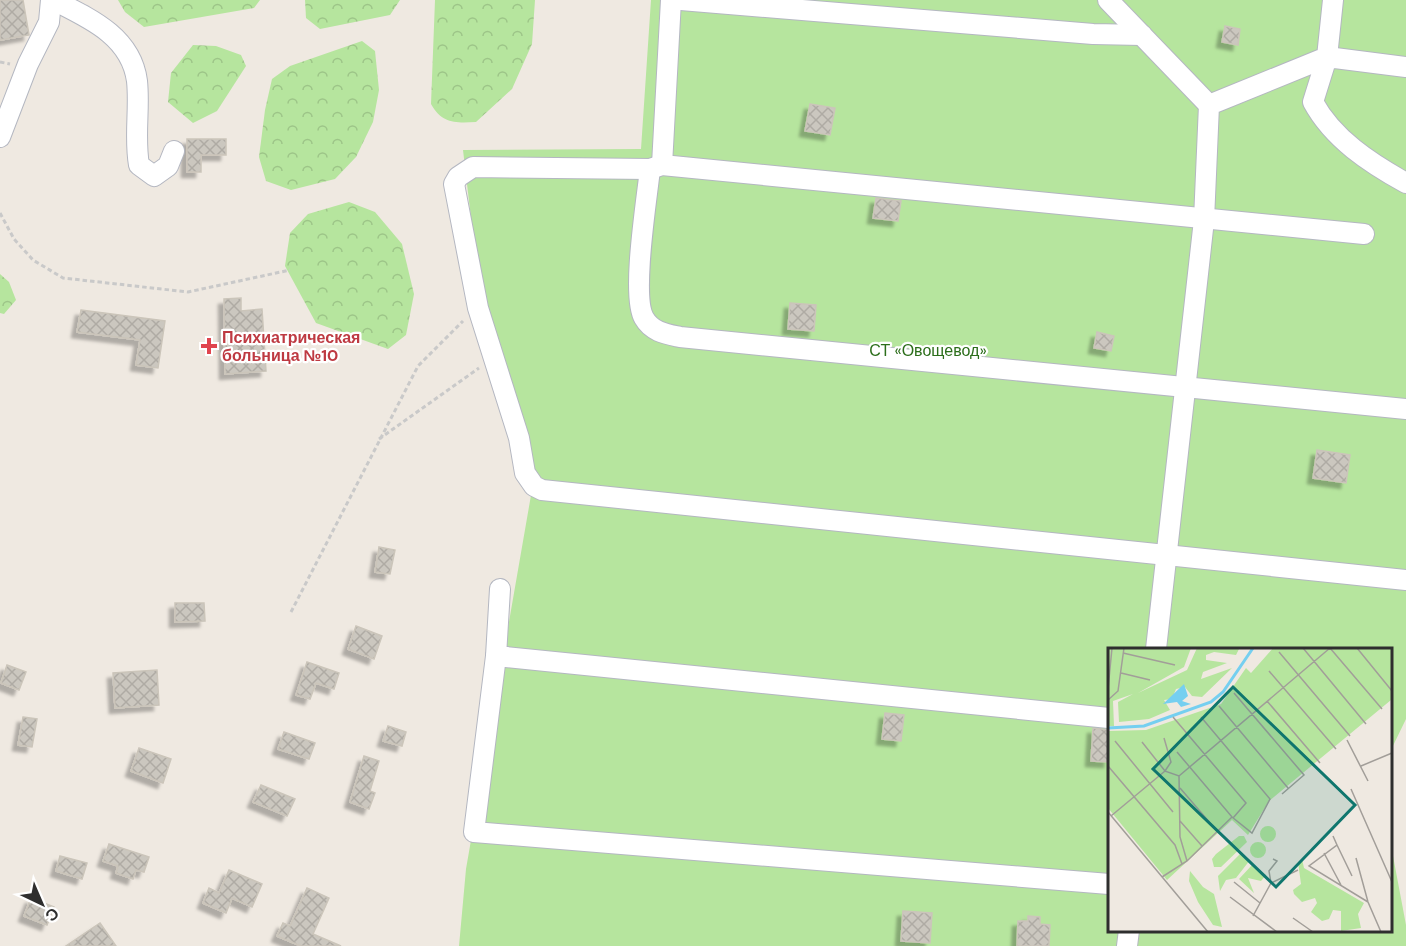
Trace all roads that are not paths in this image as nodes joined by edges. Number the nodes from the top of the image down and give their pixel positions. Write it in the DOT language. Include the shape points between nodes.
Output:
graph roads {
  1 [pos="52,0"];
  2 [pos="671,0"];
  3 [pos="681,0"];
  4 [pos="1108,0"];
  5 [pos="1333,0"];
  6 [pos="1142,35"];
  7 [pos="1327,57"];
  8 [pos="1406,67"];
  9 [pos="1209,105"];
  10 [pos="0,137"];
  11 [pos="174,152"];
  12 [pos="656,167"];
  13 [pos="1406,183"];
  14 [pos="1204,220"];
  15 [pos="1364,234"];
  16 [pos="1186,390"];
  17 [pos="1406,409"];
  18 [pos="1166,555"];
  19 [pos="1406,580"];
  20 [pos="500,589"];
  21 [pos="1156,648"];
  22 [pos="496,656"];
  23 [pos="1108,718"];
  24 [pos="1108,884"];
  25 [pos="1129,931"];
  26 [pos="1127,946"];
  1 -- 10 [label="street" via="48,22"];
  1 -- 11 [label="street" via="93,20 117,38 129,55 137,80 139,165 154,176 168,166"];
  2 -- 12 [label="street"];
  3 -- 6 [label="street"];
  4 -- 6 [label="street"];
  5 -- 7 [label="street"];
  6 -- 9 [label="street"];
  7 -- 8 [label="street"];
  7 -- 9 [label="street"];
  7 -- 13 [label="street" via="1313,102 1322,118 1341,139"];
  9 -- 14 [label="street"];
  12 -- 14 [label="street"];
  12 -- 16 [label="street" via="639,290 643,317 659,332"];
  12 -- 18 [label="street" via="473,166 454,184 478,308 519,438 525,473 534,486 542,490"];
  14 -- 15 [label="street"];
  14 -- 16 [label="street"];
  16 -- 17 [label="street"];
  16 -- 18 [label="street"];
  18 -- 19 [label="street"];
  18 -- 21 [label="street"];
  20 -- 22 [label="street"];
  22 -- 23 [label="street"];
  22 -- 24 [label="street" via="474,832"];
  25 -- 26 [label="street"];
}
